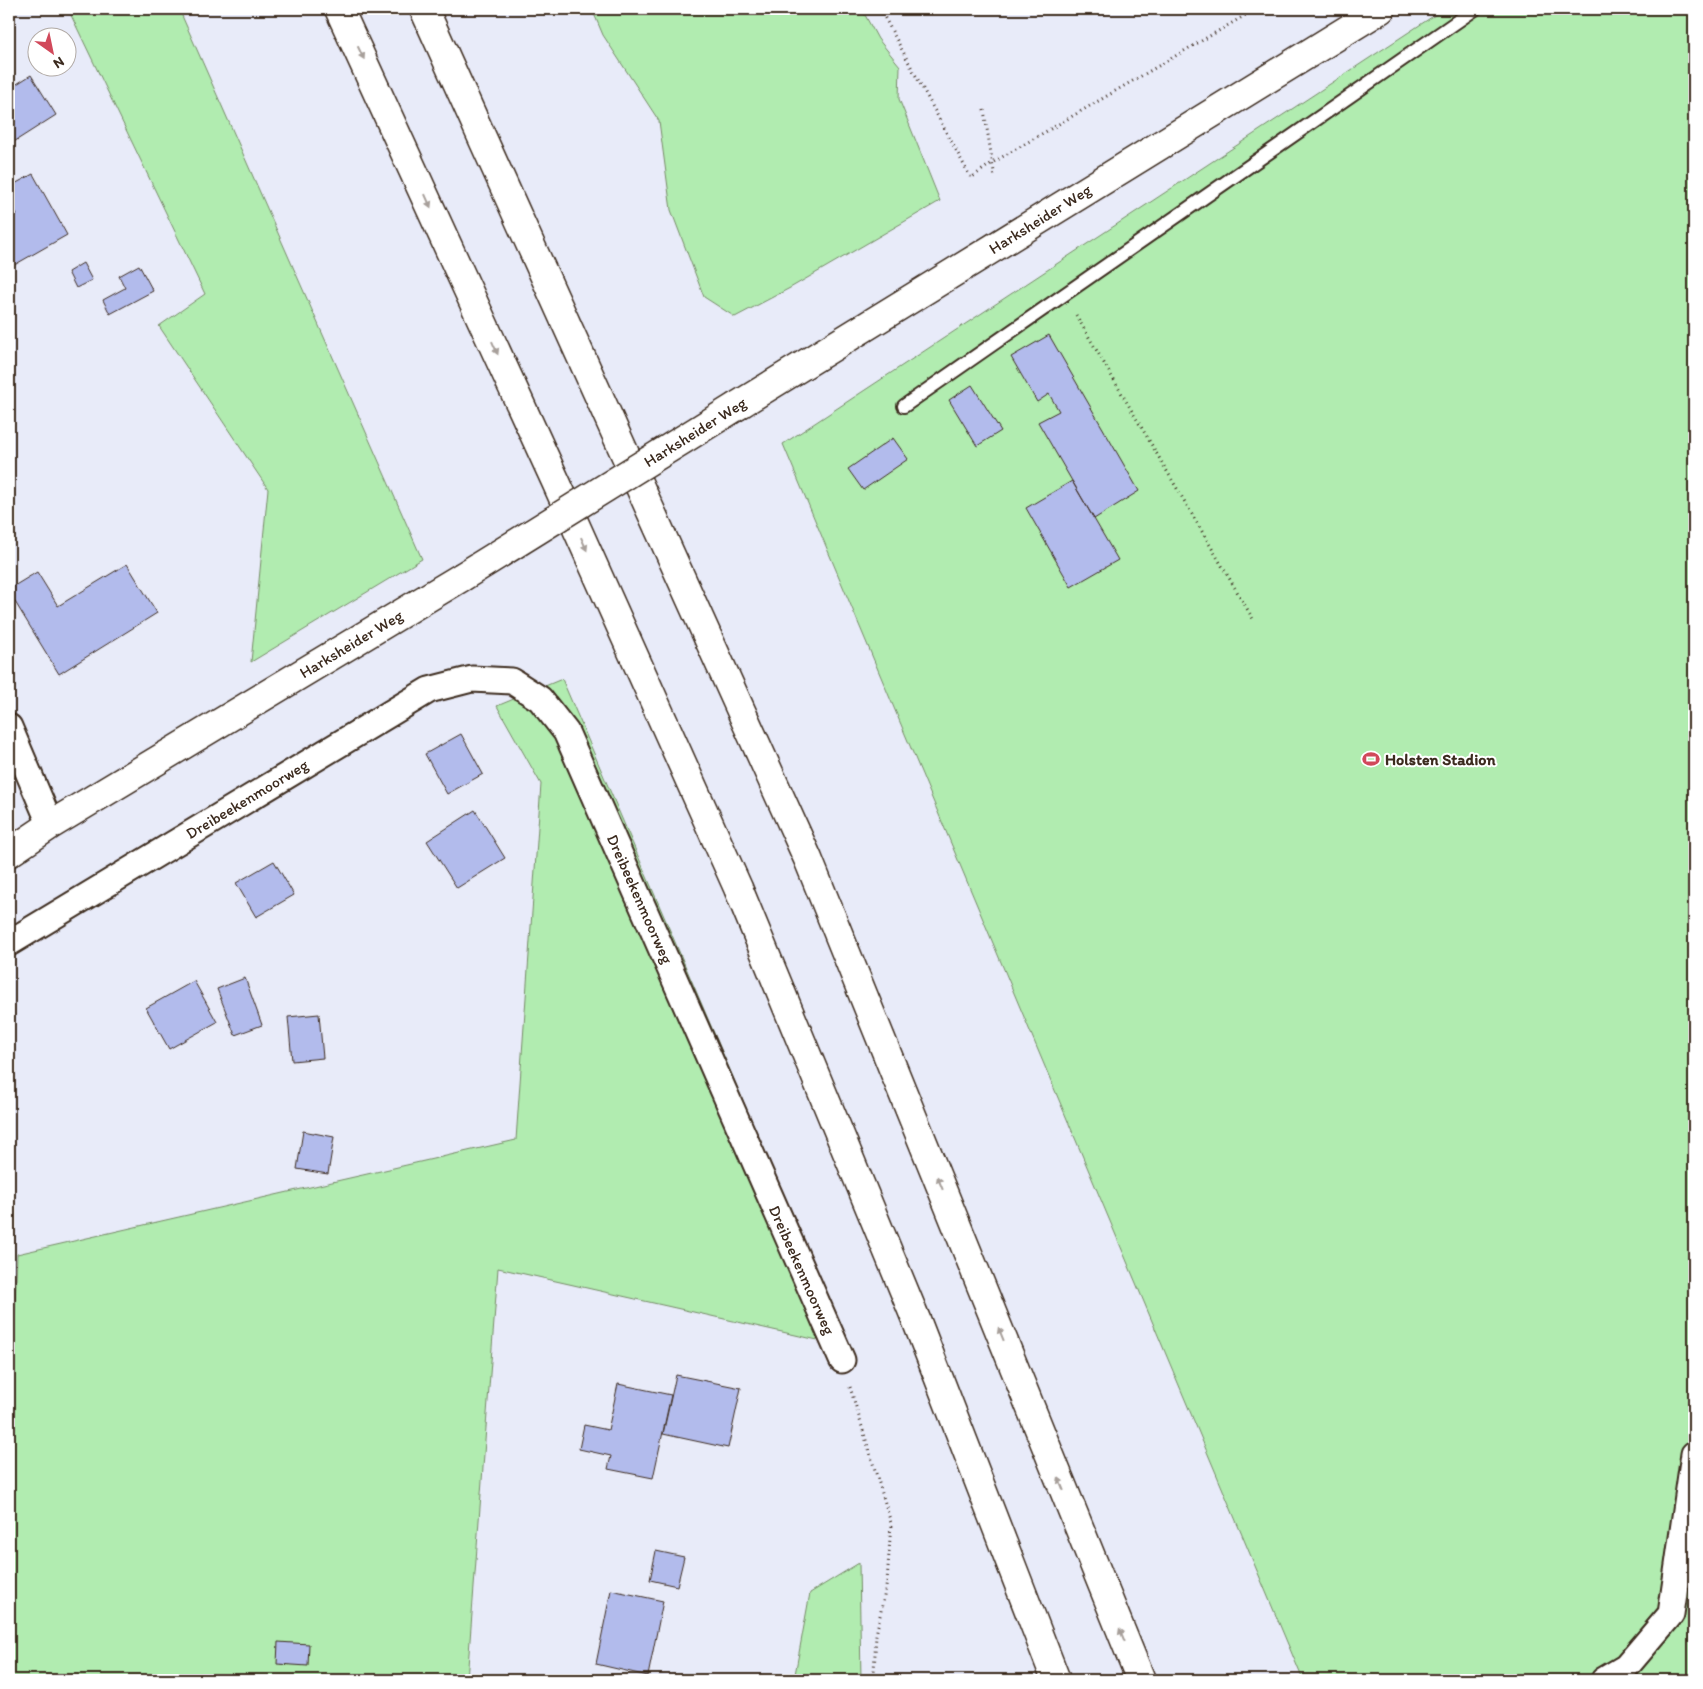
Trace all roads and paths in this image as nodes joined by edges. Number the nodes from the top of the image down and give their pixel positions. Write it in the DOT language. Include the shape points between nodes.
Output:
graph roads {
  1 [pos="339,9"];
  2 [pos="424,9"];
  3 [pos="880,9"];
  4 [pos="1256,9"];
  5 [pos="1381,9"];
  6 [pos="1476,9"];
  7 [pos="984,110"];
  8 [pos="992,163"];
  9 [pos="995,178"];
  10 [pos="1064,295"];
  11 [pos="904,406"];
  12 [pos="1253,619"];
  13 [pos="9,727"];
  14 [pos="52,824"];
  15 [pos="9,853"];
  16 [pos="9,943"];
  17 [pos="842,1360"];
  18 [pos="1694,1454"];
  19 [pos="877,1680"];
  20 [pos="1056,1680"];
  21 [pos="1141,1680"];
  22 [pos="1604,1680"];
  1 -- 20 [label="main road, one-way" via="738,888 917,1322"];
  21 -- 2 [label="main road, one-way" via="808,859"];
  3 -- 8 [label="path" via="971,178"];
  4 -- 8 [label="path"];
  5 -- 14 [label="main road, Harksheider Weg, bridge" via="462,577"];
  6 -- 10 [label="lane"];
  7 -- 8 [label="path"];
  8 -- 9 [label="path"];
  10 -- 11 [label="lane"];
  10 -- 12 [label="path"];
  13 -- 14 [label="street"];
  14 -- 15 [label="main road, Harksheider Weg"];
  16 -- 17 [label="street, Dreibeekenmoorweg" via="429,690 472,679 512,681 540,699 566,732"];
  17 -- 19 [label="path" via="891,1523 887,1582 876,1635 874,1672"];
  18 -- 22 [label="street" via="1671,1614 1626,1667"];
}
